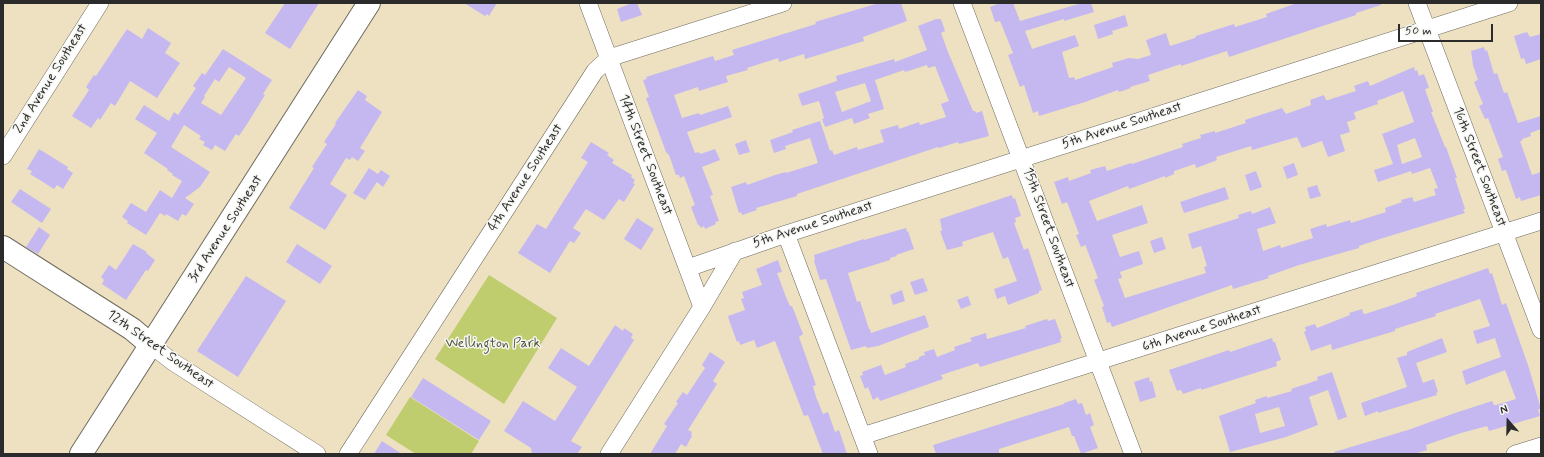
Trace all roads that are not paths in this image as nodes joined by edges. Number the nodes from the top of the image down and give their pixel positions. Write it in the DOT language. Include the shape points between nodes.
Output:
graph roads {
  1 [pos="100,3"];
  2 [pos="369,3"];
  3 [pos="588,3"];
  4 [pos="783,3"];
  5 [pos="962,3"];
  6 [pos="1417,3"];
  7 [pos="1509,3"];
  8 [pos="1427,29"];
  9 [pos="609,58"];
  10 [pos="3,156"];
  11 [pos="1022,158"];
  12 [pos="1541,221"];
  13 [pos="1504,232"];
  14 [pos="786,234"];
  15 [pos="3,248"];
  16 [pos="735,251"];
  17 [pos="688,268"];
  18 [pos="702,307"];
  19 [pos="1541,330"];
  20 [pos="151,345"];
  21 [pos="1098,362"];
  22 [pos="862,436"];
  23 [pos="1541,446"];
  24 [pos="81,454"];
  25 [pos="318,454"];
  26 [pos="348,454"];
  27 [pos="609,454"];
  28 [pos="869,454"];
  29 [pos="1133,454"];
  30 [pos="1515,454"];
  1 -- 10 [label="street, 2nd Avenue Southeast"];
  2 -- 20 [label="main road, 3rd Avenue Southeast"];
  3 -- 9 [label="street, 14th Street Southeast"];
  4 -- 9 [label="street, 4th Avenue Southeast"];
  5 -- 11 [label="street, 15th Street Southeast"];
  6 -- 8 [label="street, 16th Street Southeast"];
  7 -- 8 [label="street, 5th Avenue Southeast"];
  8 -- 11 [label="street, 5th Avenue Southeast"];
  8 -- 13 [label="street, 16th Street Southeast"];
  9 -- 17 [label="street, 14th Street Southeast"];
  9 -- 26 [label="street, 4th Avenue Southeast" via="595,71"];
  11 -- 14 [label="street, 5th Avenue Southeast"];
  11 -- 21 [label="street, 15th Street Southeast"];
  12 -- 13 [label="street, 6th Avenue Southeast"];
  13 -- 19 [label="street, 16th Street Southeast"];
  13 -- 21 [label="street, 6th Avenue Southeast"];
  14 -- 16 [label="street, 5th Avenue Southeast"];
  14 -- 22 [label="street"];
  15 -- 20 [label="main road, 12th Street Southeast" via="132,329"];
  16 -- 17 [label="street, 5th Avenue Southeast"];
  16 -- 18 [label="street, 5th Avenue Southeast"];
  17 -- 18 [label="street, 14th Street Southeast"];
  18 -- 27 [label="street, 5th Avenue Southeast"];
  20 -- 24 [label="main road, 3rd Avenue Southeast"];
  20 -- 25 [label="street, 12th Street Southeast" via="173,362"];
  21 -- 22 [label="street, 6th Avenue Southeast"];
  21 -- 29 [label="street, 15th Street Southeast"];
  22 -- 28 [label="street"];
  23 -- 30 [label="street"];
}
